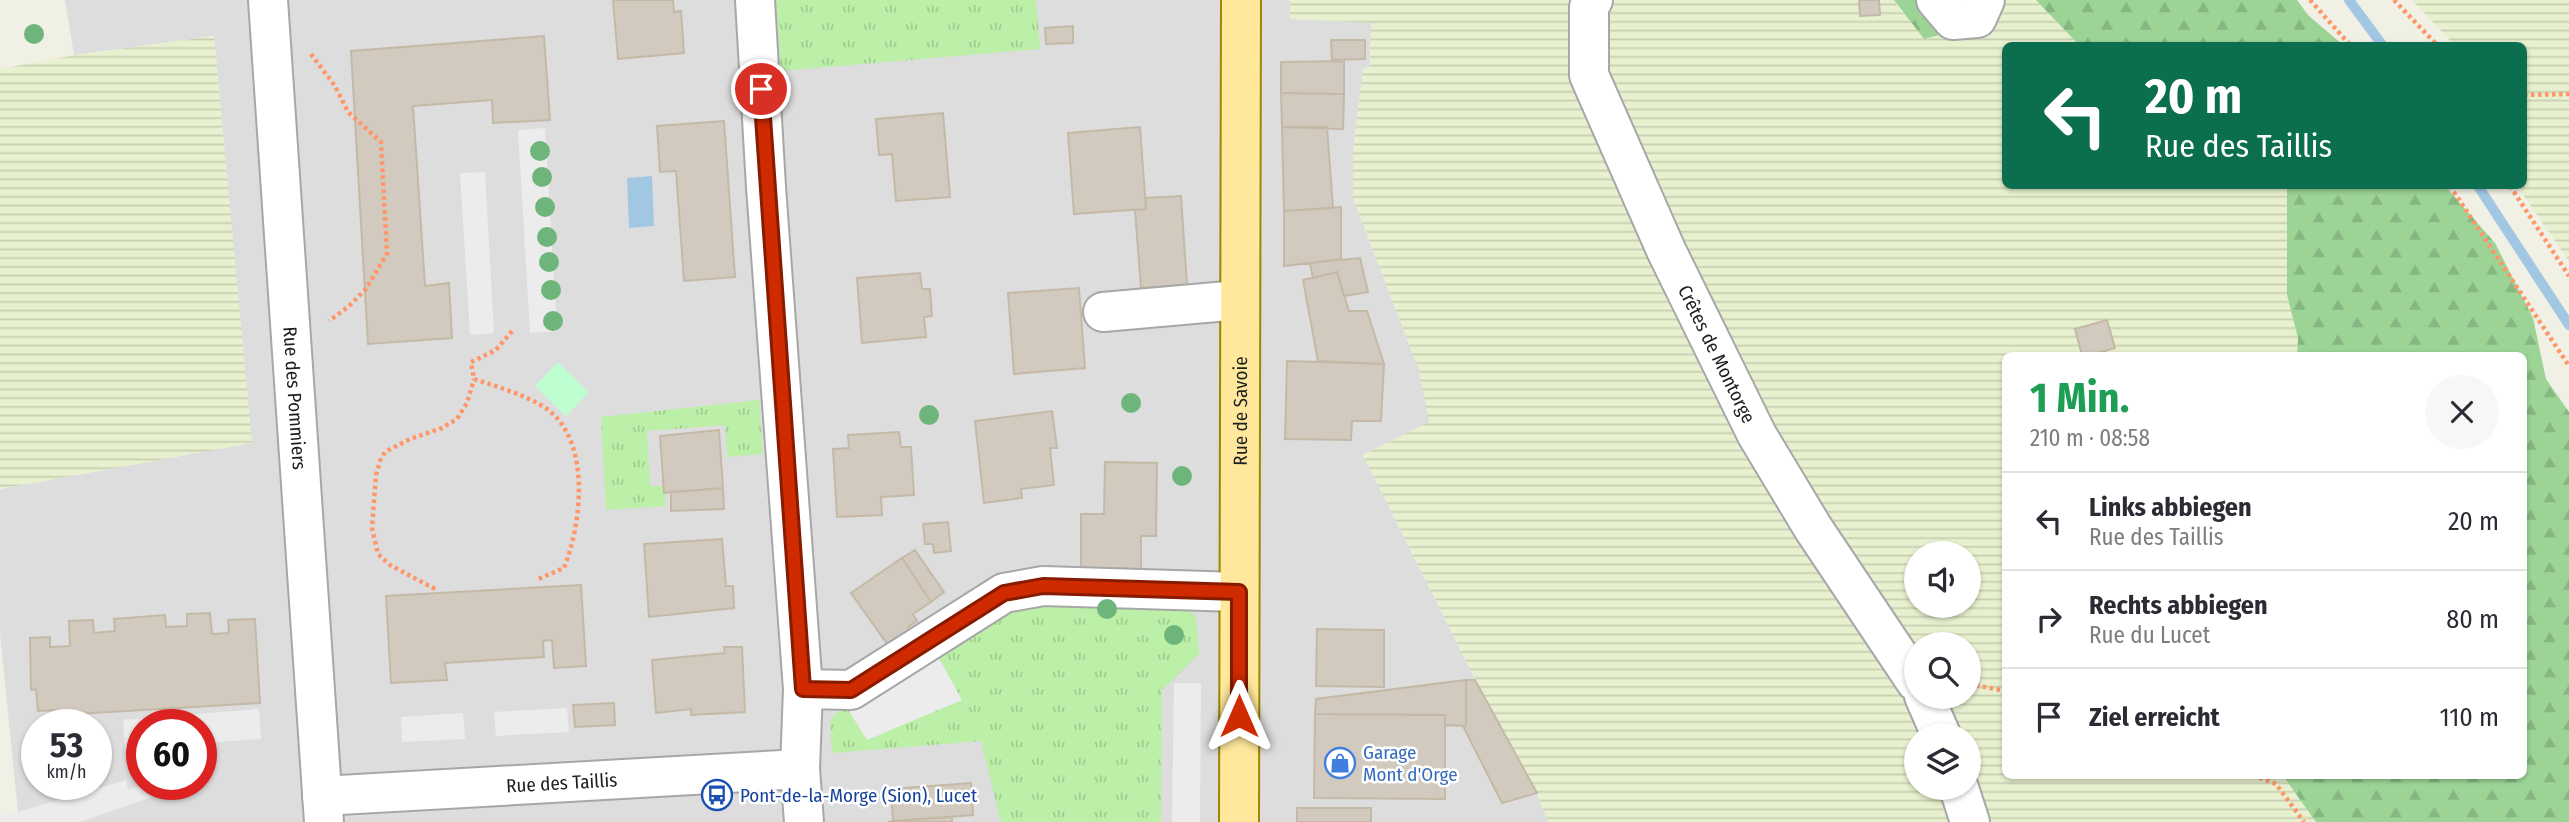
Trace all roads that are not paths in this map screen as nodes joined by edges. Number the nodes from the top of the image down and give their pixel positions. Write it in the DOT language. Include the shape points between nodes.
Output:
graph roads {
  1 [pos="755,0"];
  2 [pos="1241,0"];
  3 [pos="1593,0"];
  4 [pos="1936,0"];
  5 [pos="1985,0"];
  6 [pos="269,14"];
  7 [pos="1239,300"];
  8 [pos="1103,312"];
  9 [pos="1239,592"];
  10 [pos="1904,664"];
  11 [pos="803,689"];
  12 [pos="800,769"];
  13 [pos="1963,800"];
  14 [pos="323,809"];
  15 [pos="804,822"];
  16 [pos="1238,822"];
  17 [pos="1970,822"];
  1 -- 11 [label="street"];
  2 -- 7 [label="main road, Rue de Savoie"];
  3 -- 10 [label="street, Crêtes de Montorge" via="1589,7 1589,75 1666,250 1757,435"];
  4 -- 5 [label="street" via="1953,20 1977,18"];
  6 -- 14 [label="street, Rue des Pommiers"];
  7 -- 8 [label="street"];
  7 -- 9 [label="main road, Rue de Savoie"];
  9 -- 11 [label="street" via="1043,586 1004,593 851,690"];
  9 -- 16 [label="main road, Rue de Savoie"];
  11 -- 12 [label="street"];
  12 -- 14 [label="street, Rue des Taillis"];
  12 -- 15 [label="street"];
  13 -- 17 [label="street"];
}
